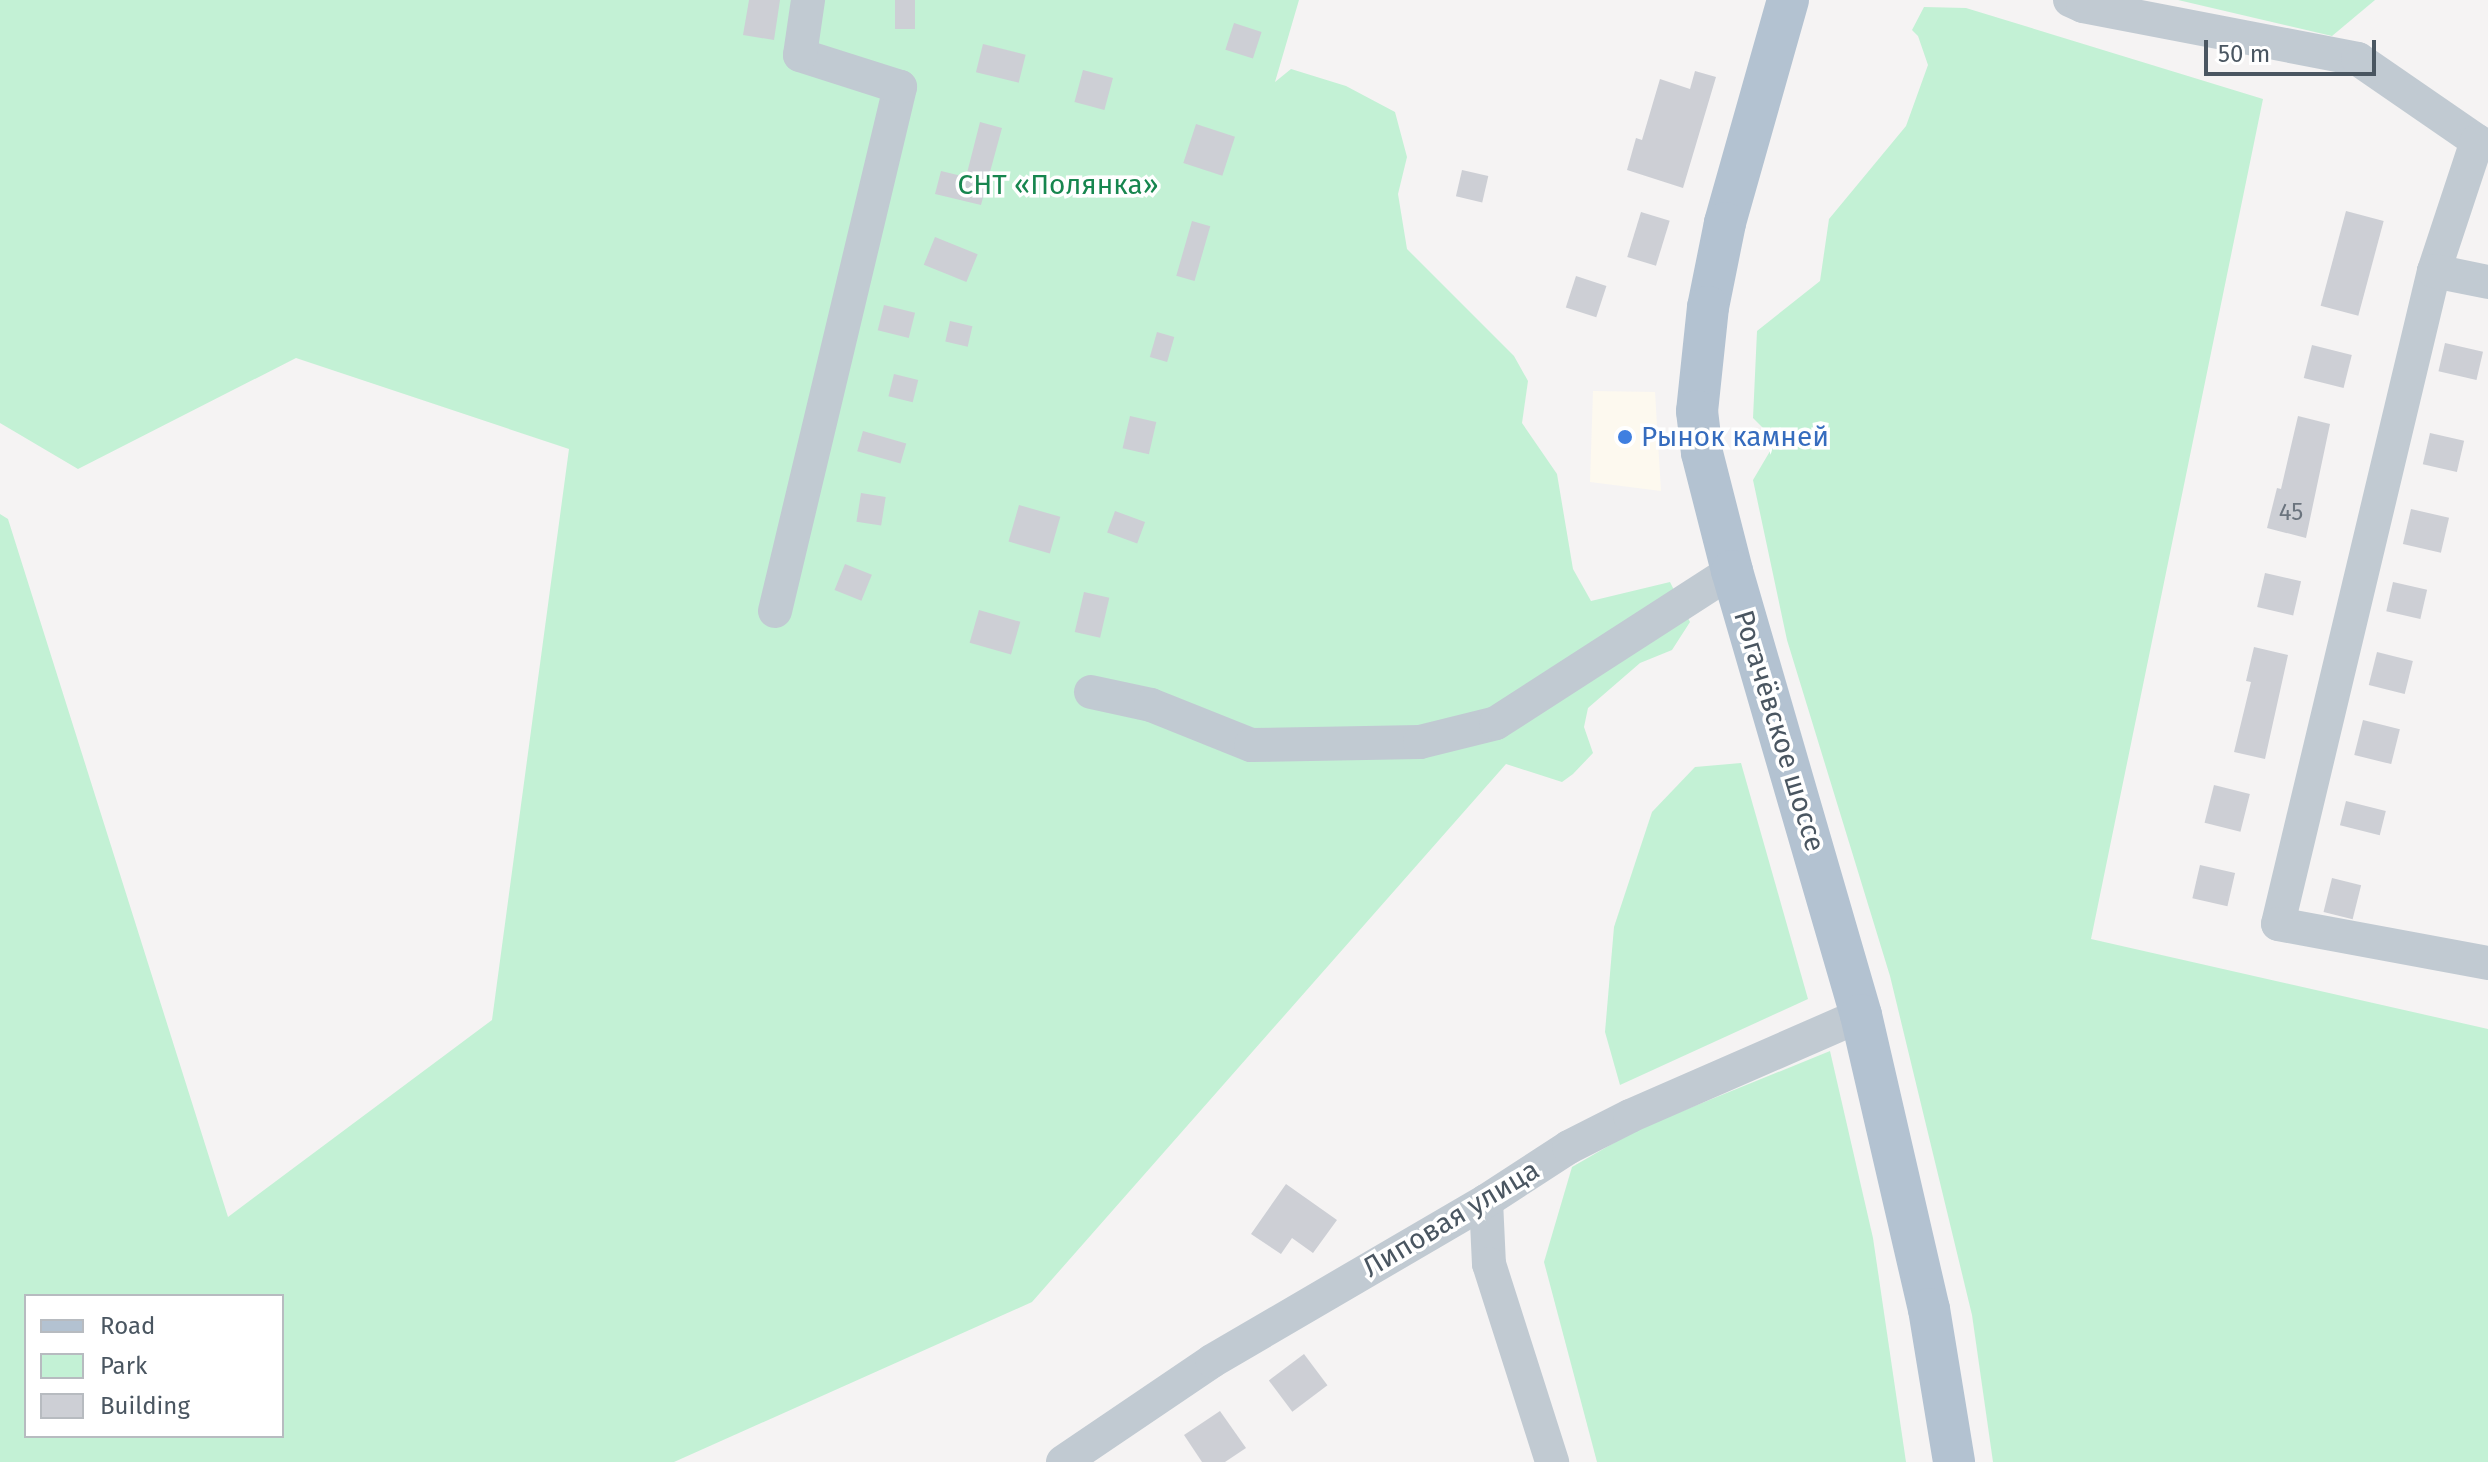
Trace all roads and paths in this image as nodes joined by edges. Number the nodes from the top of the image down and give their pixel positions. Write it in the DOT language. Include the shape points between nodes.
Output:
graph roads {
  1 [pos="808,0"];
  2 [pos="1788,0"];
  3 [pos="2070,0"];
  4 [pos="2434,271"];
  5 [pos="2488,282"];
  6 [pos="1732,571"];
  7 [pos="775,611"];
  8 [pos="1091,692"];
  9 [pos="2488,963"];
  10 [pos="1861,1015"];
  11 [pos="1486,1201"];
  12 [pos="1063,1462"];
  13 [pos="1552,1462"];
  14 [pos="1954,1462"];
  1 -- 7 [label="street" via="800,55 900,87"];
  2 -- 6 [label="main road, Рогачёвское шоссе" via="1725,223 1700,366 1697,411 1702,453"];
  3 -- 4 [label="street" via="2358,59 2477,141"];
  4 -- 5 [label="street"];
  4 -- 9 [label="street" via="2278,924"];
  6 -- 8 [label="street" via="1496,723 1420,742 1251,745 1151,705"];
  6 -- 10 [label="main road, Рогачёвское шоссе"];
  10 -- 11 [label="street, Липовая улица" via="1630,1116 1569,1147"];
  10 -- 14 [label="main road, Рогачёвское шоссе" via="1929,1309"];
  11 -- 12 [label="street, Липовая улица" via="1212,1361"];
  11 -- 13 [label="street" via="1489,1264"];
}
